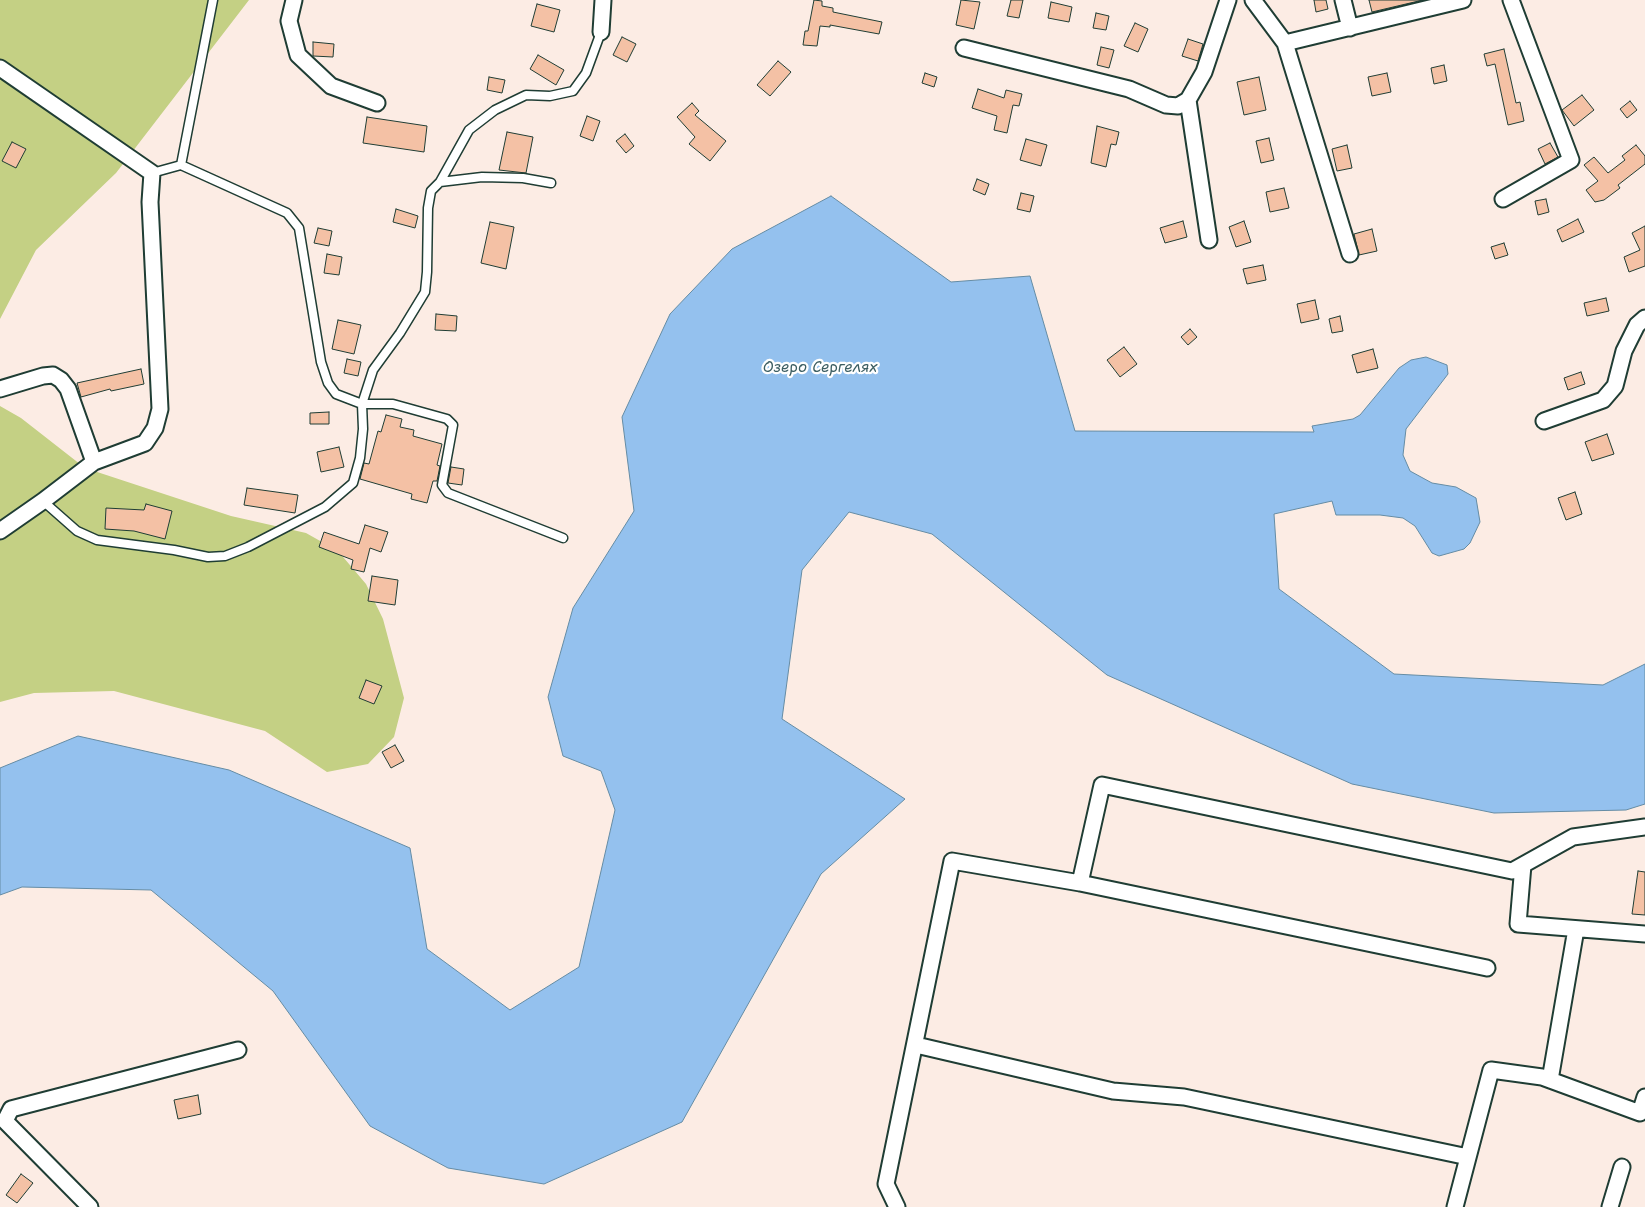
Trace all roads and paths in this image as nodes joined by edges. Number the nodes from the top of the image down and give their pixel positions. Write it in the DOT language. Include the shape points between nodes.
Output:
graph roads {
  1 [pos="213,0"];
  2 [pos="294,0"];
  3 [pos="603,0"];
  4 [pos="1228,0"];
  5 [pos="1253,0"];
  6 [pos="1343,0"];
  7 [pos="1463,0"];
  8 [pos="1512,0"];
  9 [pos="1443,3"];
  10 [pos="1350,28"];
  11 [pos="601,32"];
  12 [pos="1285,43"];
  13 [pos="964,48"];
  14 [pos="0,68"];
  15 [pos="1188,100"];
  16 [pos="376,103"];
  17 [pos="181,165"];
  18 [pos="152,173"];
  19 [pos="440,182"];
  20 [pos="551,183"];
  21 [pos="1503,199"];
  22 [pos="1209,240"];
  23 [pos="1350,254"];
  24 [pos="1645,318"];
  25 [pos="0,389"];
  26 [pos="362,404"];
  27 [pos="1544,421"];
  28 [pos="94,462"];
  29 [pos="43,501"];
  30 [pos="0,531"];
  31 [pos="563,538"];
  32 [pos="1645,826"];
  33 [pos="1523,865"];
  34 [pos="1080,882"];
  35 [pos="1576,929"];
  36 [pos="1645,934"];
  37 [pos="1486,968"];
  38 [pos="916,1045"];
  39 [pos="238,1050"];
  40 [pos="1550,1080"];
  41 [pos="1645,1097"];
  42 [pos="1468,1157"];
  43 [pos="1622,1167"];
  44 [pos="90,1207"];
  45 [pos="897,1207"];
  46 [pos="1455,1207"];
  47 [pos="1610,1207"];
  1 -- 17 [label="lane"];
  2 -- 16 [label="street" via="290,21 298,55 331,86"];
  3 -- 11 [label="street"];
  4 -- 15 [label="street" via="1204,72"];
  5 -- 12 [label="street"];
  6 -- 10 [label="street"];
  7 -- 9 [label="street"];
  8 -- 21 [label="street" via="1571,160"];
  9 -- 10 [label="street"];
  10 -- 12 [label="street"];
  11 -- 19 [label="lane" via="586,73 573,91 550,96 526,95 494,110 469,130"];
  12 -- 23 [label="street"];
  13 -- 15 [label="street" via="1129,89 1166,105 1178,106"];
  14 -- 18 [label="street"];
  15 -- 22 [label="street"];
  17 -- 18 [label="lane"];
  17 -- 26 [label="lane" via="288,214 298,228 321,362 328,383 336,394"];
  18 -- 28 [label="street" via="150,202 160,409 155,428 145,442"];
  19 -- 20 [label="lane" via="482,177 523,178"];
  19 -- 26 [label="lane" via="431,191 428,208 425,292 374,370"];
  24 -- 27 [label="street" via="1637,325 1624,351 1615,386 1603,400"];
  25 -- 28 [label="street" via="43,376 61,380 68,389"];
  26 -- 29 [label="lane" via="361,448 353,484 325,507 225,556 208,557 97,540 77,531"];
  26 -- 31 [label="lane" via="393,404 447,418 453,425 442,485 448,493"];
  28 -- 29 [label="street"];
  29 -- 30 [label="street"];
  32 -- 33 [label="street" via="1572,837"];
  33 -- 34 [label="street" via="1512,871 1102,785"];
  33 -- 35 [label="street" via="1518,924"];
  34 -- 37 [label="street"];
  34 -- 38 [label="street" via="952,861"];
  35 -- 36 [label="street"];
  35 -- 40 [label="street"];
  38 -- 42 [label="street" via="1114,1091 1184,1097"];
  38 -- 45 [label="street" via="886,1184"];
  39 -- 44 [label="street" via="11,1109 5,1121"];
  40 -- 41 [label="street" via="1640,1113"];
  40 -- 42 [label="street" via="1491,1070"];
  42 -- 46 [label="street"];
  43 -- 47 [label="street"];
}
